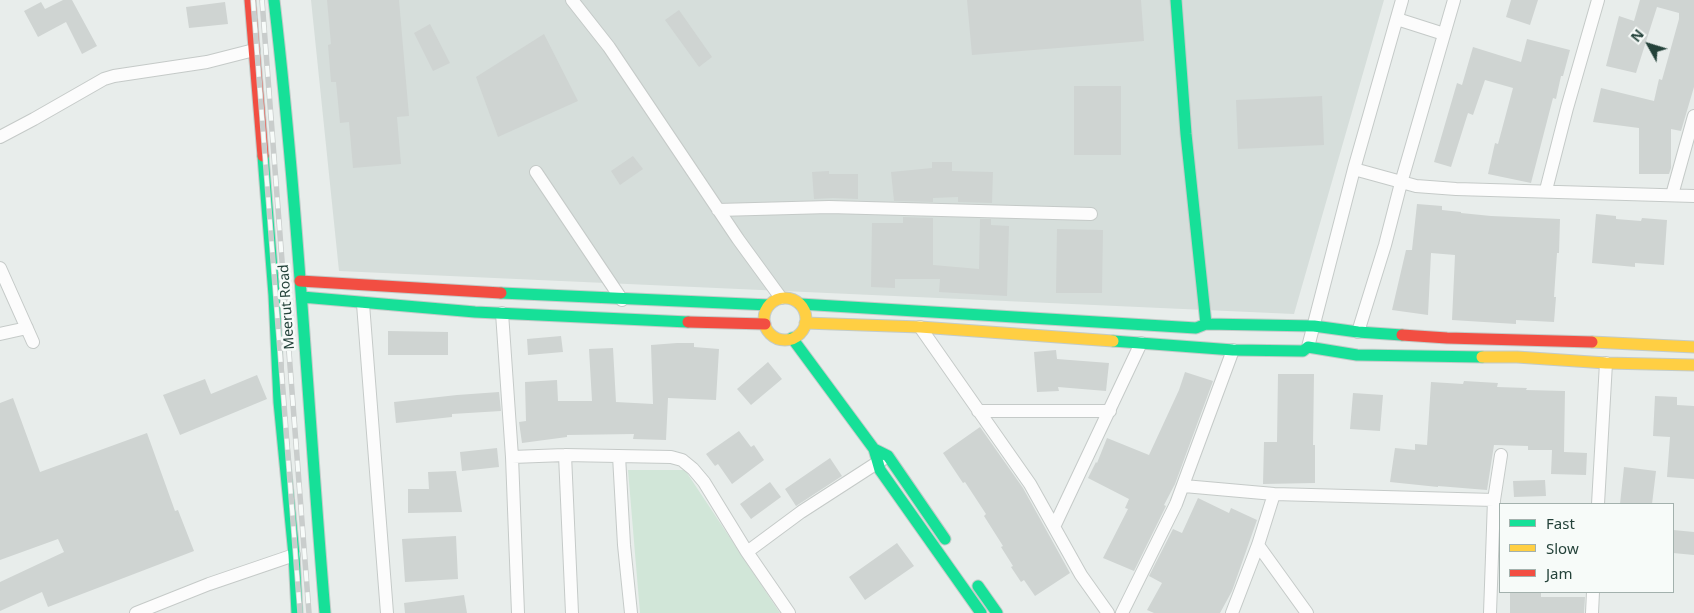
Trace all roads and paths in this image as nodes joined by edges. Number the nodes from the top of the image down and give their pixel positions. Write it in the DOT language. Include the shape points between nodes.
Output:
graph roads {
  1 [pos="250,0"];
  2 [pos="274,0"];
  3 [pos="572,0"];
  4 [pos="1176,0"];
  5 [pos="1402,0"];
  6 [pos="1454,0"];
  7 [pos="1598,0"];
  8 [pos="1397,19"];
  9 [pos="1444,34"];
  10 [pos="254,50"];
  11 [pos="1694,116"];
  12 [pos="0,137"];
  13 [pos="1354,169"];
  14 [pos="536,172"];
  15 [pos="1400,183"];
  16 [pos="1546,190"];
  17 [pos="1672,194"];
  18 [pos="1694,196"];
  19 [pos="718,210"];
  20 [pos="1091,214"];
  21 [pos="0,268"];
  22 [pos="286,280"];
  23 [pos="344,284"];
  24 [pos="288,296"];
  25 [pos="781,298"];
  26 [pos="622,300"];
  27 [pos="343,301"];
  28 [pos="363,304"];
  29 [pos="800,304"];
  30 [pos="770,305"];
  31 [pos="502,313"];
  32 [pos="805,323"];
  33 [pos="765,324"];
  34 [pos="1206,324"];
  35 [pos="1314,326"];
  36 [pos="920,327"];
  37 [pos="27,328"];
  38 [pos="1358,332"];
  39 [pos="0,334"];
  40 [pos="792,338"];
  41 [pos="32,342"];
  42 [pos="1141,344"];
  43 [pos="1694,347"];
  44 [pos="1308,348"];
  45 [pos="1233,350"];
  46 [pos="1606,363"];
  47 [pos="1694,365"];
  48 [pos="978,411"];
  49 [pos="1110,411"];
  50 [pos="565,455"];
  51 [pos="1501,455"];
  52 [pos="619,456"];
  53 [pos="512,457"];
  54 [pos="882,459"];
  55 [pos="1184,486"];
  56 [pos="1274,494"];
  57 [pos="1494,500"];
  58 [pos="1598,503"];
  59 [pos="1054,527"];
  60 [pos="1258,545"];
  61 [pos="747,552"];
  62 [pos="954,552"];
  63 [pos="294,555"];
  64 [pos="970,575"];
  65 [pos="1593,593"];
  66 [pos="136,613"];
  67 [pos="297,613"];
  68 [pos="325,613"];
  69 [pos="387,613"];
  70 [pos="518,613"];
  71 [pos="572,613"];
  72 [pos="630,613"];
  73 [pos="789,613"];
  74 [pos="981,613"];
  75 [pos="996,613"];
  76 [pos="1108,613"];
  77 [pos="1122,613"];
  78 [pos="1232,613"];
  79 [pos="1307,613"];
  80 [pos="1490,613"];
  81 [pos="1592,613"];
  1 -- 10 [label="street, Meerut Road"];
  2 -- 22 [label="street, Meerut Road" via="283,78"];
  3 -- 19 [label="street" via="609,47"];
  4 -- 34 [label="street"];
  5 -- 8 [label="street"];
  6 -- 9 [label="street"];
  7 -- 16 [label="street"];
  8 -- 9 [label="street"];
  8 -- 13 [label="street"];
  9 -- 15 [label="street"];
  10 -- 12 [label="street" via="207,62 104,79"];
  10 -- 22 [label="street, Meerut Road"];
  11 -- 17 [label="street"];
  13 -- 15 [label="street"];
  13 -- 35 [label="street"];
  14 -- 26 [label="street"];
  15 -- 16 [label="street" via="1456,189"];
  15 -- 38 [label="street"];
  16 -- 17 [label="street"];
  17 -- 18 [label="street"];
  19 -- 20 [label="street" via="839,207"];
  19 -- 25 [label="street"];
  21 -- 37 [label="street"];
  22 -- 23 [label="street"];
  22 -- 24 [label="street, Meerut Road"];
  22 -- 24 [label="street, Meerut Road"];
  23 -- 26 [label="street"];
  23 -- 27 [label="street"];
  24 -- 27 [label="street"];
  24 -- 63 [label="street, Meerut Road" via="279,405"];
  24 -- 68 [label="street, Meerut Road" via="314,479"];
  25 -- 29 [label="street"];
  25 -- 30 [label="street"];
  26 -- 30 [label="street"];
  27 -- 28 [label="street"];
  28 -- 31 [label="street"];
  28 -- 69 [label="street"];
  29 -- 32 [label="street" via="806,316"];
  29 -- 34 [label="street" via="1196,328"];
  30 -- 33 [label="street" via="766,310"];
  31 -- 33 [label="street"];
  31 -- 53 [label="street"];
  32 -- 36 [label="street"];
  32 -- 40 [label="street"];
  33 -- 40 [label="street" via="772,335"];
  34 -- 35 [label="street"];
  35 -- 38 [label="street"];
  35 -- 44 [label="street"];
  36 -- 42 [label="street"];
  36 -- 48 [label="street"];
  37 -- 39 [label="street"];
  37 -- 41 [label="street"];
  38 -- 43 [label="street"];
  40 -- 54 [label="street"];
  42 -- 45 [label="street"];
  42 -- 49 [label="street"];
  44 -- 45 [label="street" via="1304,351"];
  44 -- 46 [label="street" via="1357,354 1517,357"];
  45 -- 55 [label="street"];
  46 -- 47 [label="street"];
  46 -- 58 [label="street"];
  48 -- 49 [label="street"];
  48 -- 59 [label="street" via="1030,484"];
  49 -- 59 [label="street"];
  50 -- 52 [label="street"];
  50 -- 53 [label="street"];
  50 -- 71 [label="street"];
  51 -- 57 [label="street"];
  52 -- 61 [label="street" via="682,460 704,482"];
  52 -- 72 [label="street"];
  53 -- 70 [label="street"];
  54 -- 61 [label="street"];
  54 -- 62 [label="street"];
  54 -- 74 [label="street"];
  55 -- 56 [label="street"];
  55 -- 77 [label="street"];
  56 -- 57 [label="street"];
  56 -- 60 [label="street"];
  57 -- 80 [label="street"];
  59 -- 76 [label="street" via="1081,575"];
  60 -- 78 [label="street"];
  60 -- 79 [label="street"];
  61 -- 73 [label="street"];
  63 -- 66 [label="street"];
  63 -- 67 [label="street, Meerut Road"];
  64 -- 75 [label="street"];
  65 -- 81 [label="street"];
}
